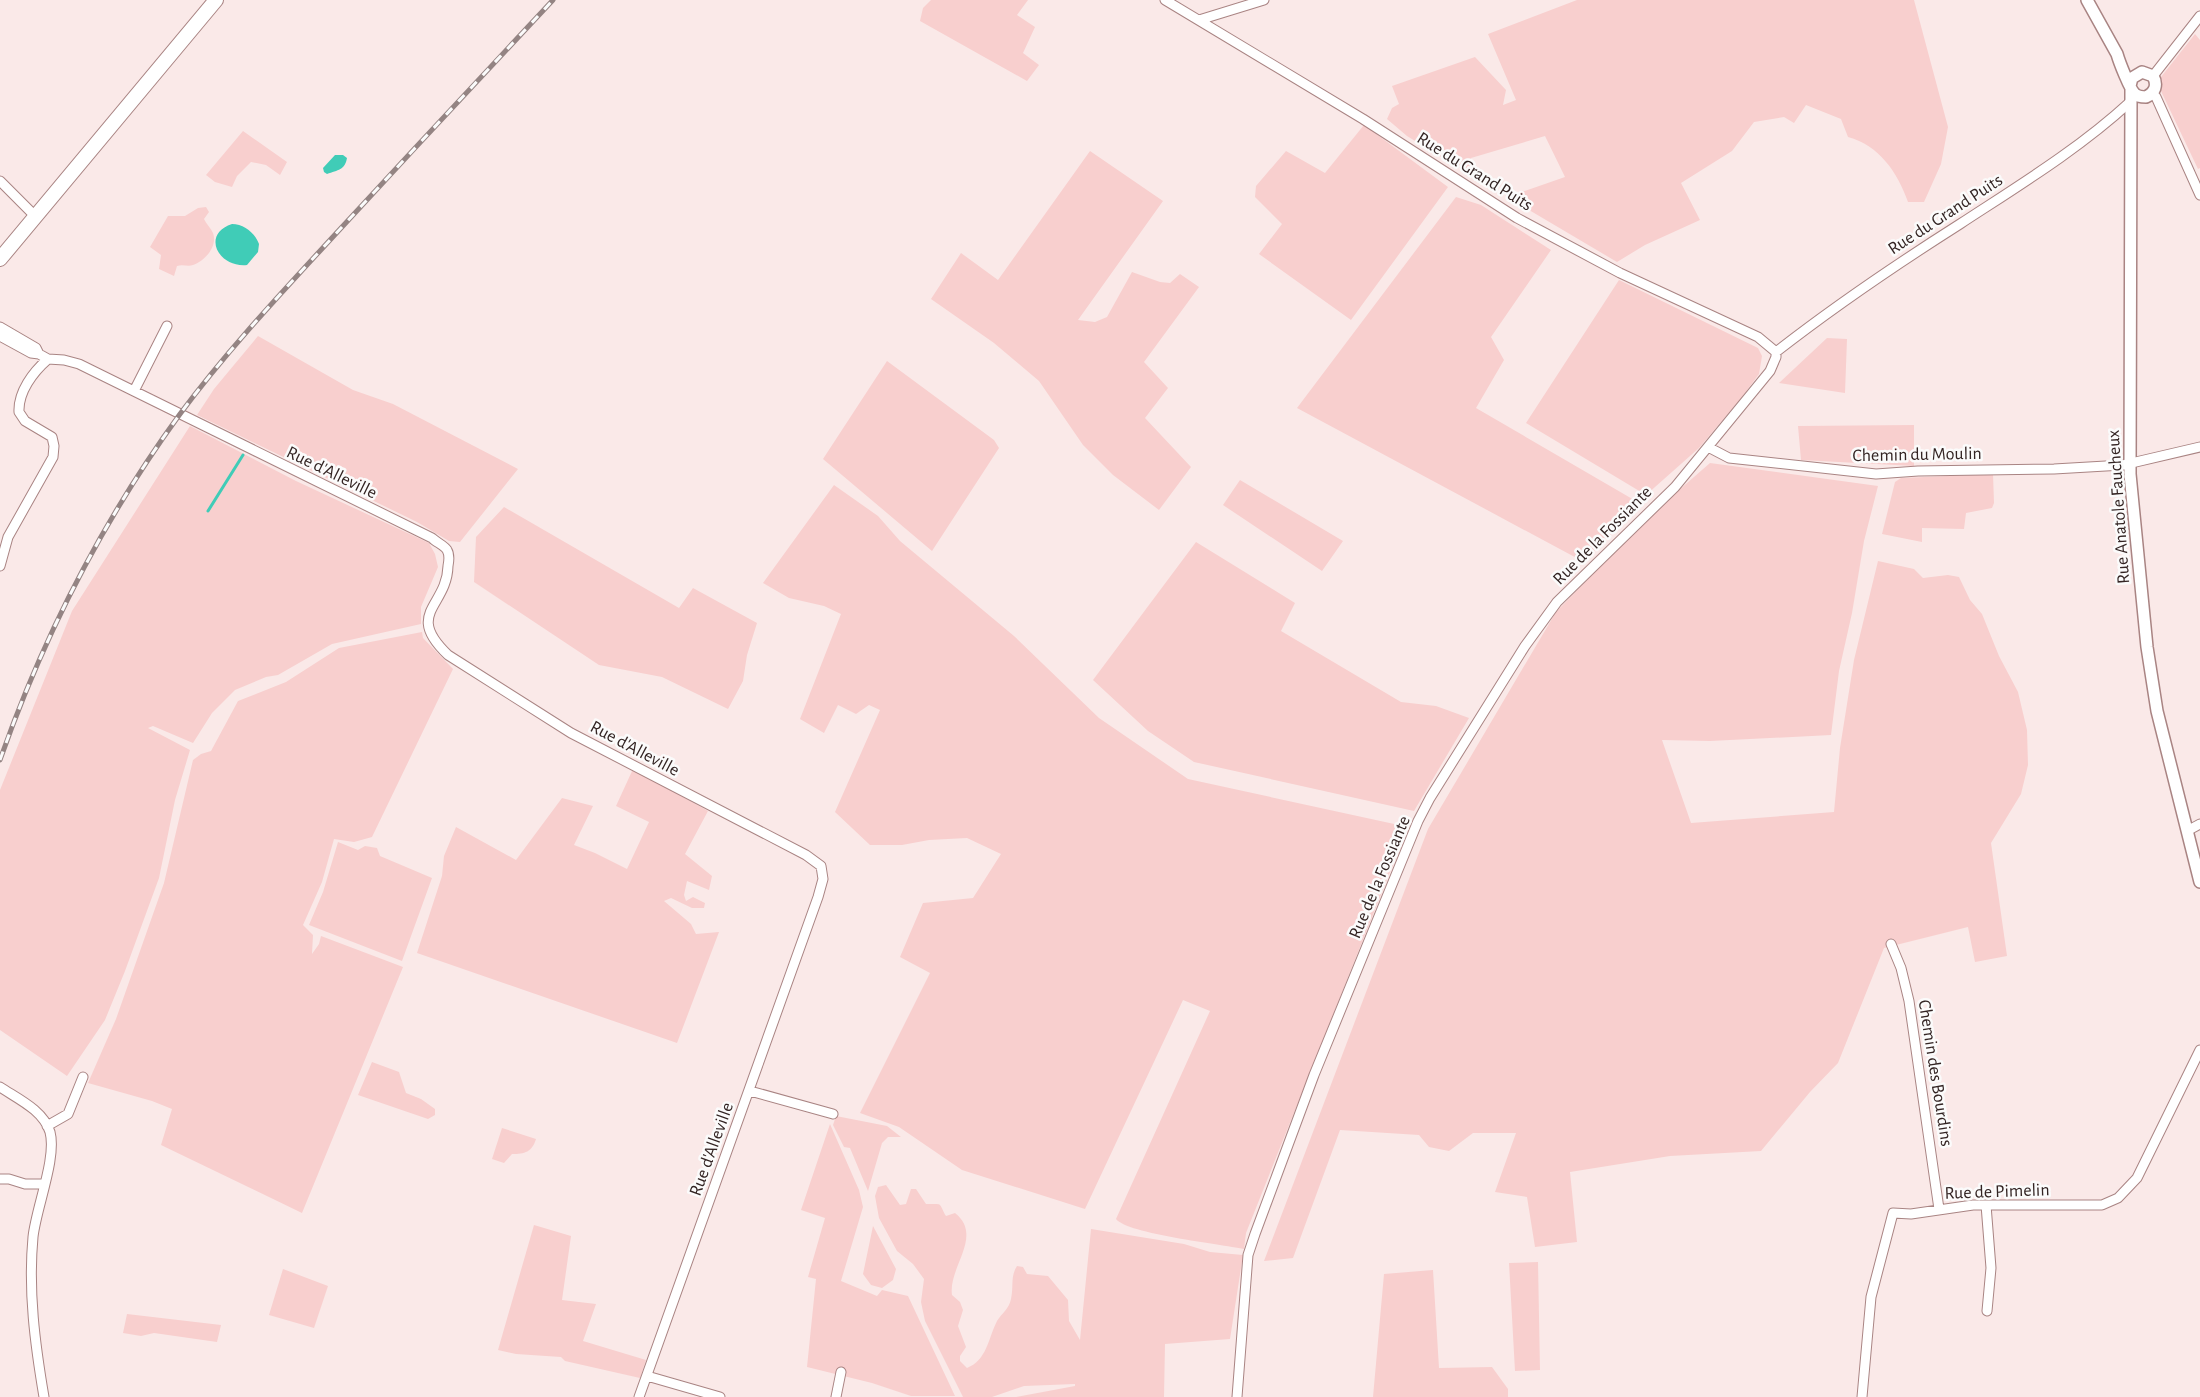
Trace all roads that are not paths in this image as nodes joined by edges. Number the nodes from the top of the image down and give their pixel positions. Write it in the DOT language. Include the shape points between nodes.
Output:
graph roads {
  1 [pos="216,0"];
  2 [pos="1165,0"];
  3 [pos="1264,0"];
  4 [pos="2088,0"];
  5 [pos="2200,16"];
  6 [pos="1199,20"];
  7 [pos="2118,54"];
  8 [pos="2142,72"];
  9 [pos="2153,76"];
  10 [pos="2131,93"];
  11 [pos="2147,96"];
  12 [pos="2132,123"];
  13 [pos="0,181"];
  14 [pos="2200,195"];
  15 [pos="35,216"];
  16 [pos="0,259"];
  17 [pos="167,326"];
  18 [pos="0,328"];
  19 [pos="0,336"];
  20 [pos="1776,352"];
  21 [pos="39,354"];
  22 [pos="48,359"];
  23 [pos="134,392"];
  24 [pos="2200,447"];
  25 [pos="1708,448"];
  26 [pos="2130,464"];
  27 [pos="0,566"];
  28 [pos="2200,824"];
  29 [pos="2187,831"];
  30 [pos="2200,882"];
  31 [pos="1891,944"];
  32 [pos="2200,1050"];
  33 [pos="83,1077"];
  34 [pos="0,1087"];
  35 [pos="750,1091"];
  36 [pos="833,1114"];
  37 [pos="47,1126"];
  38 [pos="0,1179"];
  39 [pos="43,1184"];
  40 [pos="1986,1205"];
  41 [pos="1939,1209"];
  42 [pos="1988,1311"];
  43 [pos="841,1372"];
  44 [pos="647,1376"];
  45 [pos="44,1397"];
  46 [pos="639,1397"];
  47 [pos="720,1397"];
  48 [pos="836,1397"];
  49 [pos="1236,1397"];
  50 [pos="1862,1397"];
  1 -- 15 [label="main road"];
  2 -- 6 [label="street, Rue du Grand Puits"];
  3 -- 6 [label="street"];
  4 -- 7 [label="main road"];
  5 -- 9 [label="street"];
  6 -- 20 [label="street, Rue du Grand Puits" via="1363,119 1517,218 1620,272 1758,337"];
  7 -- 8 [label="main road"];
  7 -- 10 [label="main road, Rue Anatole Faucheux"];
  8 -- 9 [label="main road"];
  8 -- 10 [label="main road" via="2132,78"];
  9 -- 11 [label="main road" via="2156,84"];
  10 -- 11 [label="main road"];
  10 -- 12 [label="main road, Rue Anatole Faucheux"];
  10 -- 20 [label="street, Rue du Grand Puits" via="2050,164 1874,281"];
  11 -- 12 [label="main road, Rue Anatole Faucheux"];
  11 -- 14 [label="street" via="2156,97"];
  12 -- 26 [label="main road, Rue Anatole Faucheux"];
  13 -- 15 [label="street"];
  15 -- 16 [label="main road"];
  17 -- 23 [label="street"];
  18 -- 21 [label="street, Rue d'Alleville" via="36,348"];
  19 -- 21 [label="street, Rue d'Alleville"];
  20 -- 25 [label="street" via="1770,371"];
  21 -- 22 [label="street, Rue d'Alleville"];
  22 -- 23 [label="street, Rue d'Alleville" via="79,364"];
  22 -- 27 [label="street" via="21,395 19,412 25,421 52,437 53,457 8,537"];
  23 -- 35 [label="street, Rue d'Alleville" via="432,538 447,550 449,557 448,578 429,614 429,629 434,642 448,655 571,733 806,855 821,866 823,879 818,897"];
  24 -- 26 [label="street, Chemin du Moulin"];
  25 -- 26 [label="street, Chemin du Moulin" via="1729,458 1876,474"];
  25 -- 49 [label="street, Rue de la Fossiante" via="1675,486 1557,602 1525,646 1418,821 1314,1075 1248,1256"];
  26 -- 29 [label="main road, Rue Anatole Faucheux" via="2147,647 2157,711"];
  28 -- 29 [label="street"];
  29 -- 30 [label="main road, Rue Anatole Faucheux"];
  31 -- 41 [label="street, Chemin des Bourdins" via="1909,1001"];
  32 -- 40 [label="street, Rue de Pimelin" via="2137,1178 2118,1198 2095,1205"];
  33 -- 37 [label="street" via="68,1114"];
  34 -- 37 [label="street" via="42,1117"];
  35 -- 36 [label="street"];
  35 -- 44 [label="street, Rue d'Alleville"];
  37 -- 39 [label="street" via="51,1152"];
  38 -- 39 [label="street"];
  39 -- 45 [label="street" via="31,1265 35,1340"];
  40 -- 41 [label="street, Rue de Pimelin"];
  40 -- 42 [label="street" via="1991,1268"];
  41 -- 50 [label="street, Rue de Pimelin" via="1911,1214 1893,1213 1871,1297"];
  43 -- 48 [label="street"];
  44 -- 46 [label="street, Rue d'Alleville"];
  44 -- 47 [label="street"];
}
